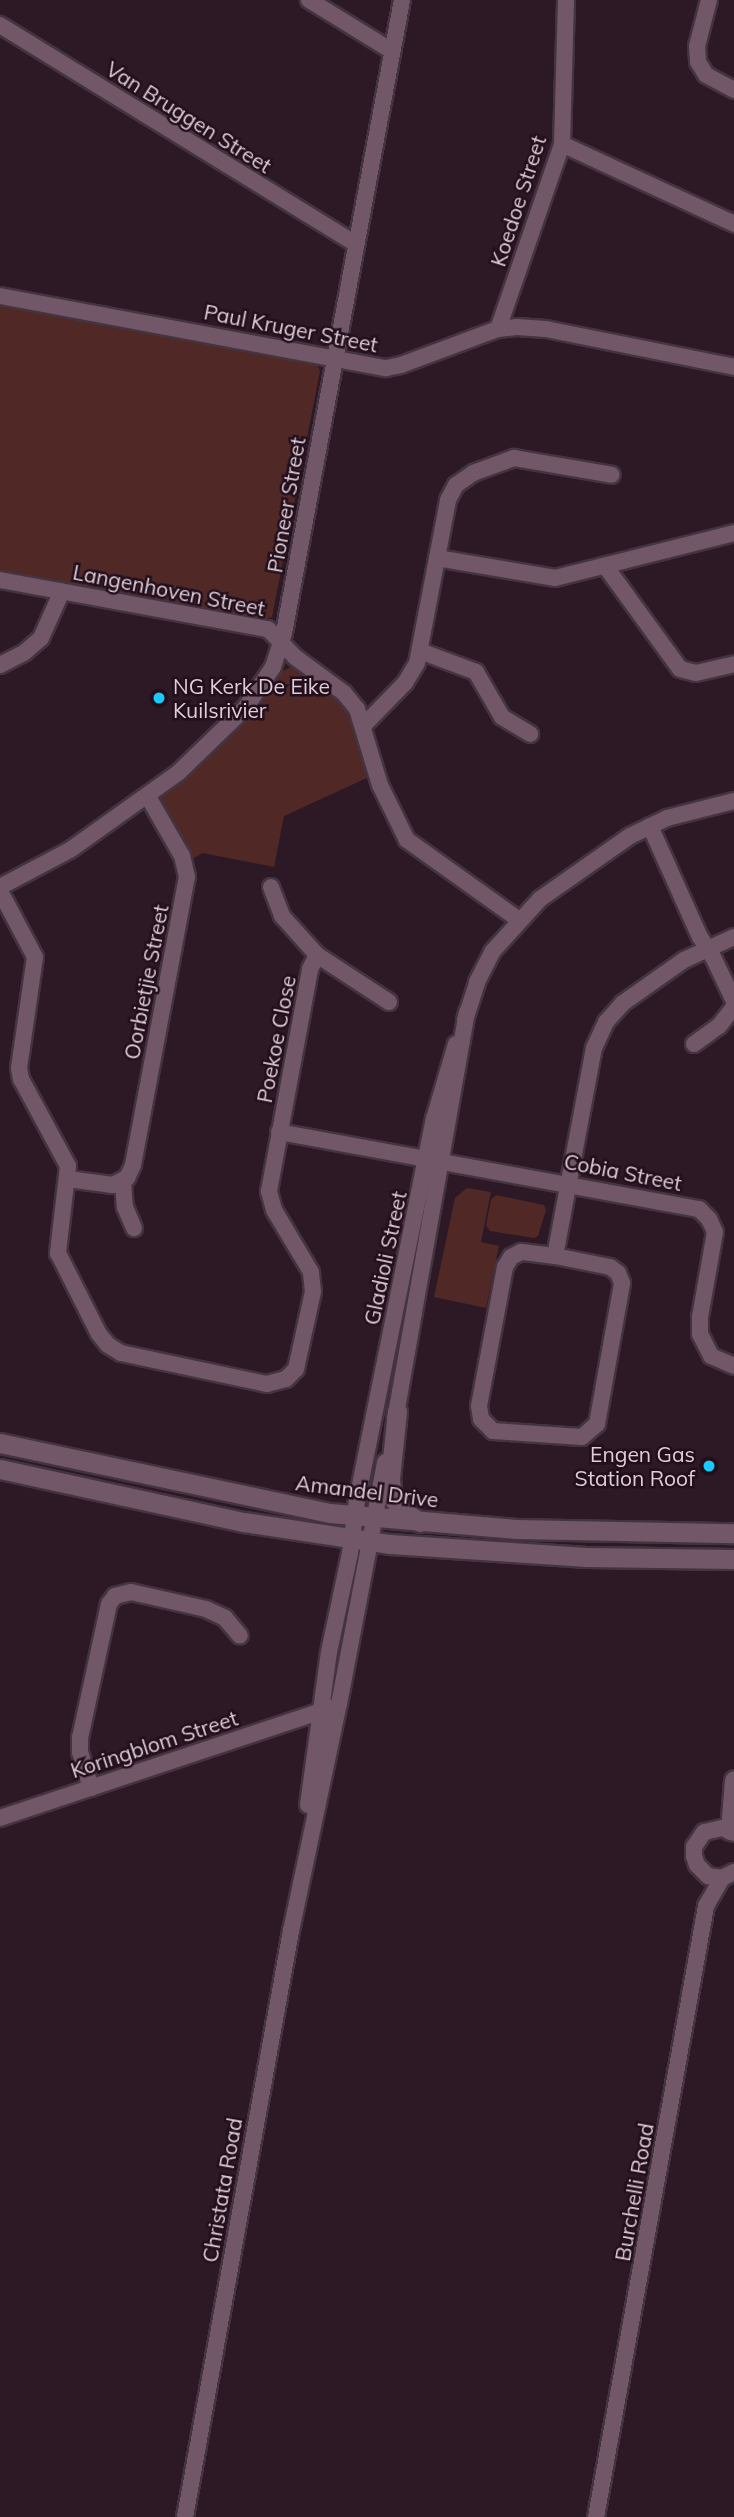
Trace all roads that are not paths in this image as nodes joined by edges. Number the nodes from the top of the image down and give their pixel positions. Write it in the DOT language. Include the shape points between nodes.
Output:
graph roads {
  1 [pos="309,0"];
  2 [pos="402,0"];
  3 [pos="566,0"];
  4 [pos="709,0"];
  5 [pos="0,25"];
  6 [pos="392,51"];
  7 [pos="734,90"];
  8 [pos="562,144"];
  9 [pos="734,224"];
  10 [pos="356,244"];
  11 [pos="0,296"];
  12 [pos="498,329"];
  13 [pos="335,358"];
  14 [pos="734,367"];
  15 [pos="612,475"];
  16 [pos="734,533"];
  17 [pos="438,558"];
  18 [pos="606,567"];
  19 [pos="0,580"];
  20 [pos="62,591"];
  21 [pos="282,643"];
  22 [pos="420,651"];
  23 [pos="734,664"];
  24 [pos="0,666"];
  25 [pos="364,726"];
  26 [pos="530,734"];
  27 [pos="147,795"];
  28 [pos="734,801"];
  29 [pos="650,826"];
  30 [pos="271,887"];
  31 [pos="0,889"];
  32 [pos="519,919"];
  33 [pos="734,937"];
  34 [pos="707,948"];
  35 [pos="317,954"];
  36 [pos="734,1001"];
  37 [pos="389,1002"];
  38 [pos="734,1007"];
  39 [pos="694,1044"];
  40 [pos="279,1132"];
  41 [pos="434,1161"];
  42 [pos="68,1179"];
  43 [pos="123,1181"];
  44 [pos="569,1183"];
  45 [pos="134,1228"];
  46 [pos="555,1256"];
  47 [pos="734,1366"];
  48 [pos="397,1411"];
  49 [pos="0,1443"];
  50 [pos="0,1469"];
  51 [pos="364,1516"];
  52 [pos="420,1522"];
  53 [pos="734,1533"];
  54 [pos="361,1540"];
  55 [pos="734,1559"];
  56 [pos="240,1636"];
  57 [pos="339,1704"];
  58 [pos="321,1711"];
  59 [pos="734,1780"];
  60 [pos="90,1788"];
  61 [pos="0,1818"];
  62 [pos="732,1832"];
  63 [pos="703,1872"];
  64 [pos="728,1875"];
  65 [pos="706,1906"];
  66 [pos="291,1931"];
  67 [pos="195,2456"];
  68 [pos="177,2517"];
  69 [pos="185,2517"];
  70 [pos="596,2517"];
  1 -- 6 [label="street"];
  2 -- 6 [label="street, Pioneer Street"];
  3 -- 8 [label="street, Koedoe Street"];
  4 -- 7 [label="street" via="697,47 698,62 706,75"];
  5 -- 10 [label="street, Van Bruggen Street"];
  6 -- 10 [label="street, Pioneer Street"];
  8 -- 9 [label="street"];
  8 -- 12 [label="street, Koedoe Street"];
  10 -- 13 [label="street, Pioneer Street"];
  11 -- 13 [label="street, Paul Kruger Street"];
  12 -- 13 [label="street, Paul Kruger Street" via="396,367"];
  12 -- 14 [label="street, Paul Kruger Street" via="546,330"];
  13 -- 21 [label="street, Pioneer Street"];
  15 -- 17 [label="street" via="520,458 473,473 450,494"];
  16 -- 18 [label="street"];
  17 -- 18 [label="street" via="541,578"];
  17 -- 22 [label="street"];
  18 -- 23 [label="street" via="680,669 696,673"];
  19 -- 20 [label="street, Langenhoven Street"];
  20 -- 21 [label="street, Langenhoven Street" via="268,629"];
  20 -- 24 [label="street" via="41,638"];
  21 -- 25 [label="street, Langenhoven Street" via="344,693"];
  21 -- 27 [label="street, Pioneer Street" via="267,680 246,707 178,773"];
  22 -- 25 [label="street" via="409,678"];
  22 -- 26 [label="street" via="476,671 502,717"];
  25 -- 32 [label="street, Langenhoven Street" via="380,785 407,840"];
  27 -- 31 [label="street, Pioneer Street" via="69,850"];
  27 -- 43 [label="street, Oorbietjie Street" via="182,856 187,877 133,1165"];
  28 -- 29 [label="street, Gladioli Street"];
  29 -- 32 [label="street, Gladioli Street" via="540,899"];
  29 -- 34 [label="street"];
  30 -- 35 [label="street, Poekoe Close" via="282,916"];
  31 -- 42 [label="street" via="36,963 19,1074 65,1160"];
  32 -- 41 [label="street, Gladioli Street" via="484,967 467,1012"];
  33 -- 34 [label="street"];
  34 -- 36 [label="street"];
  34 -- 44 [label="street" via="632,996 606,1022 594,1048"];
  35 -- 37 [label="street, Poekoe Close"];
  35 -- 40 [label="street, Poekoe Close" via="310,969"];
  38 -- 39 [label="street" via="719,1026"];
  40 -- 41 [label="street, Cobia Street"];
  40 -- 42 [label="street, Poekoe Close" via="270,1199 308,1267 313,1285 299,1362 292,1375 274,1384 128,1355 108,1345 59,1258"];
  41 -- 44 [label="street, Cobia Street"];
  41 -- 48 [label="street, Gladioli Street"];
  41 -- 51 [label="street, Gladioli Street"];
  42 -- 43 [label="street" via="108,1185"];
  43 -- 45 [label="street" via="125,1207"];
  44 -- 46 [label="street"];
  44 -- 47 [label="street, Cobia Street" via="704,1212 715,1232 700,1334 710,1356"];
  46 -- 46 [label="street" via="610,1267 622,1283 597,1424 587,1435 577,1437 493,1431 481,1419 479,1406 505,1266 521,1252"];
  48 -- 51 [label="street, Gladioli Street"];
  48 -- 52 [label="street" via="392,1497 402,1511"];
  49 -- 51 [label="street, Amandel Drive" via="218,1491"];
  50 -- 54 [label="street" via="244,1522"];
  51 -- 52 [label="street, Amandel Drive"];
  51 -- 54 [label="street"];
  52 -- 53 [label="street, Amandel Drive" via="516,1529"];
  54 -- 55 [label="street" via="465,1551"];
  54 -- 57 [label="street"];
  54 -- 58 [label="street"];
  56 -- 60 [label="street" via="225,1618 206,1609 131,1592 115,1596 109,1604 80,1738"];
  57 -- 58 [label="street, Koringblom Street"];
  57 -- 66 [label="street, Christata Road"];
  58 -- 60 [label="street, Koringblom Street"];
  58 -- 66 [label="street, Christata Road"];
  59 -- 62 [label="street"];
  60 -- 61 [label="street, Koringblom Street"];
  62 -- 63 [label="street" via="712,1828 698,1839 694,1856"];
  63 -- 64 [label="street, Burchelli Road"];
  63 -- 65 [label="street"];
  64 -- 65 [label="street, Burchelli Road"];
  65 -- 70 [label="street, Burchelli Road"];
  66 -- 67 [label="street, Christata Road"];
  67 -- 68 [label="street, Christata Road"];
  67 -- 69 [label="street, Christata Road"];
}
